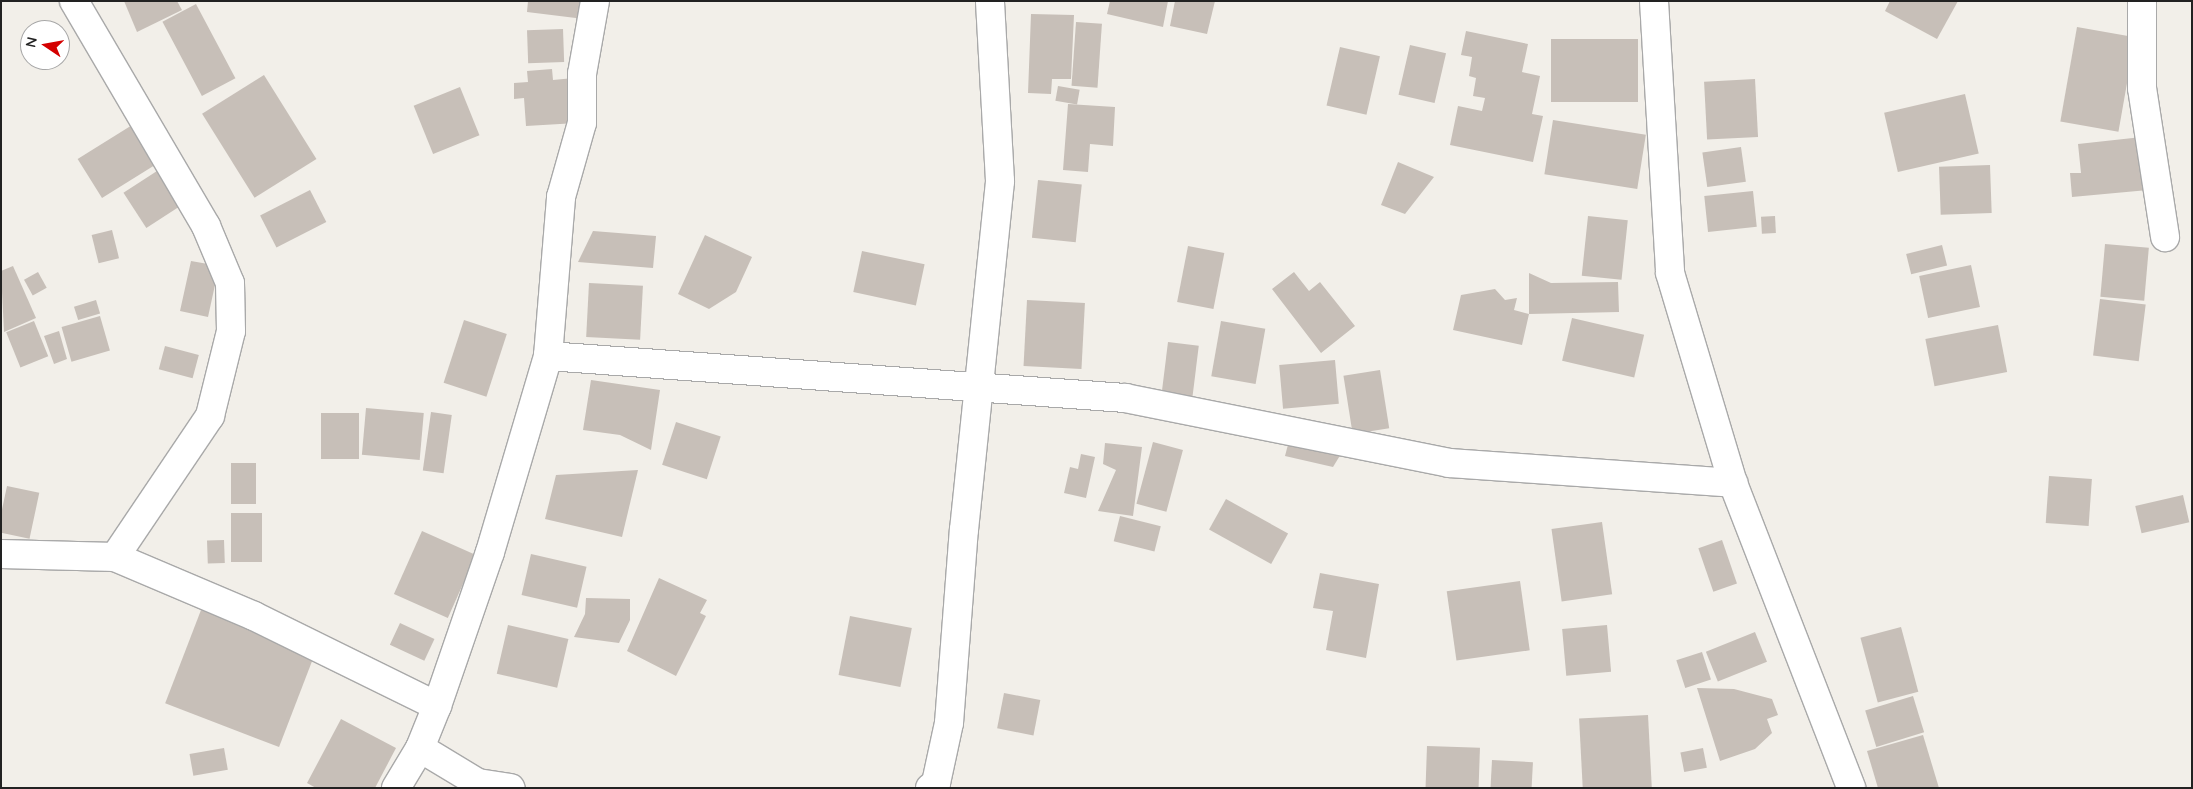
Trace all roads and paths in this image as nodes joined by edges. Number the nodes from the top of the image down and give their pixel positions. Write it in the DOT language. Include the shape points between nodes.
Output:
graph roads {
  1 [pos="74,1"];
  2 [pos="595,1"];
  3 [pos="990,1"];
  4 [pos="1654,1"];
  5 [pos="2141,1"];
  6 [pos="2165,237"];
  7 [pos="548,356"];
  8 [pos="982,385"];
  9 [pos="1733,483"];
  10 [pos="1,554"];
  11 [pos="114,556"];
  12 [pos="437,706"];
  13 [pos="420,748"];
  14 [pos="480,785"];
  15 [pos="396,788"];
  16 [pos="511,788"];
  17 [pos="930,788"];
  18 [pos="1852,788"];
  1 -- 11 [label="street" via="206,226 230,283 231,331 210,416"];
  2 -- 7 [label="street" via="582,74 582,123 561,197"];
  3 -- 8 [label="street" via="1000,181"];
  4 -- 9 [label="street" via="1670,273"];
  5 -- 6 [label="street" via="2142,88"];
  7 -- 8 [label="street"];
  7 -- 12 [label="street" via="490,552"];
  8 -- 9 [label="street" via="1125,398 1449,463"];
  8 -- 17 [label="street" via="964,530 949,723 936,782"];
  9 -- 18 [label="street"];
  10 -- 11 [label="street"];
  11 -- 12 [label="street" via="254,616"];
  12 -- 13 [label="street"];
  13 -- 14 [label="street"];
  13 -- 15 [label="street"];
  14 -- 16 [label="street"];
}
